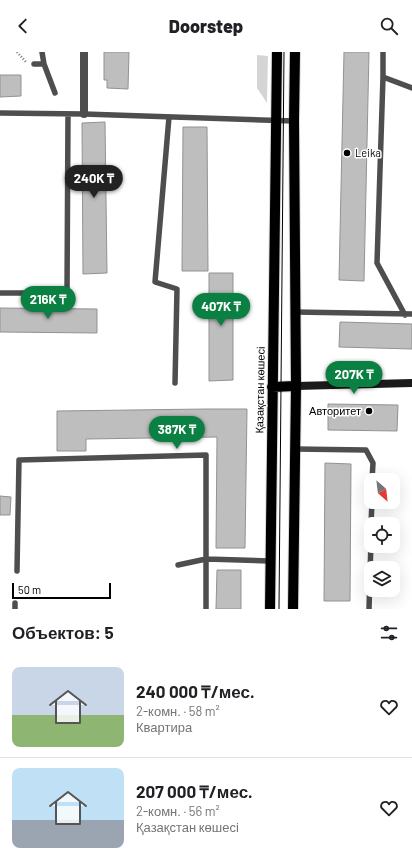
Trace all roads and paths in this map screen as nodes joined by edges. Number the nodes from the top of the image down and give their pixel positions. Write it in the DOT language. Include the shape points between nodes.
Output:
graph roads {
  1 [pos="16,52"];
  2 [pos="42,52"];
  3 [pos="84,52"];
  4 [pos="276,52"];
  5 [pos="295,52"];
  6 [pos="383,52"];
  7 [pos="34,64"];
  8 [pos="44,64"];
  9 [pos="382,77"];
  10 [pos="412,88"];
  11 [pos="55,93"];
  12 [pos="0,113"];
  13 [pos="68,114"];
  14 [pos="84,114"];
  15 [pos="169,117"];
  16 [pos="275,121"];
  17 [pos="294,121"];
  18 [pos="0,293"];
  19 [pos="296,312"];
  20 [pos="405,314"];
  21 [pos="412,314"];
  22 [pos="412,383"];
  23 [pos="176,384"];
  24 [pos="296,386"];
  25 [pos="272,387"];
  26 [pos="295,449"];
  27 [pos="372,473"];
  28 [pos="371,553"];
  29 [pos="206,559"];
  30 [pos="269,560"];
  31 [pos="178,565"];
  32 [pos="17,571"];
  33 [pos="206,609"];
  34 [pos="270,609"];
  35 [pos="293,609"];
  36 [pos="370,609"];
  1 -- 7 [label="path" via="28,64"];
  2 -- 8 [label="lane"];
  3 -- 14 [label="street"];
  4 -- 16 [label="main road, Қазақстан көшесі"];
  5 -- 17 [label="main road"];
  6 -- 9 [label="lane"];
  7 -- 8 [label="lane"];
  8 -- 11 [label="lane"];
  9 -- 10 [label="lane"];
  9 -- 20 [label="lane" via="377,263"];
  12 -- 13 [label="lane"];
  13 -- 14 [label="lane"];
  13 -- 18 [label="lane" via="68,293"];
  14 -- 15 [label="lane"];
  15 -- 16 [label="lane"];
  15 -- 23 [label="lane" via="155,282 177,289"];
  16 -- 17 [label="lane"];
  16 -- 25 [label="main road, Қазақстан көшесі"];
  17 -- 19 [label="main road"];
  19 -- 20 [label="lane"];
  19 -- 24 [label="main road"];
  20 -- 21 [label="lane"];
  22 -- 24 [label="street"];
  24 -- 25 [label="main road"];
  24 -- 26 [label="main road"];
  25 -- 30 [label="main road, Қазақстан көшесі"];
  26 -- 27 [label="lane" via="366,450 373,463"];
  26 -- 35 [label="main road"];
  28 -- 36 [label="lane"];
  29 -- 30 [label="lane"];
  29 -- 31 [label="lane"];
  29 -- 32 [label="lane" via="206,455 19,460"];
  29 -- 33 [label="lane"];
  30 -- 34 [label="main road, Қазақстан көшесі"];
}
